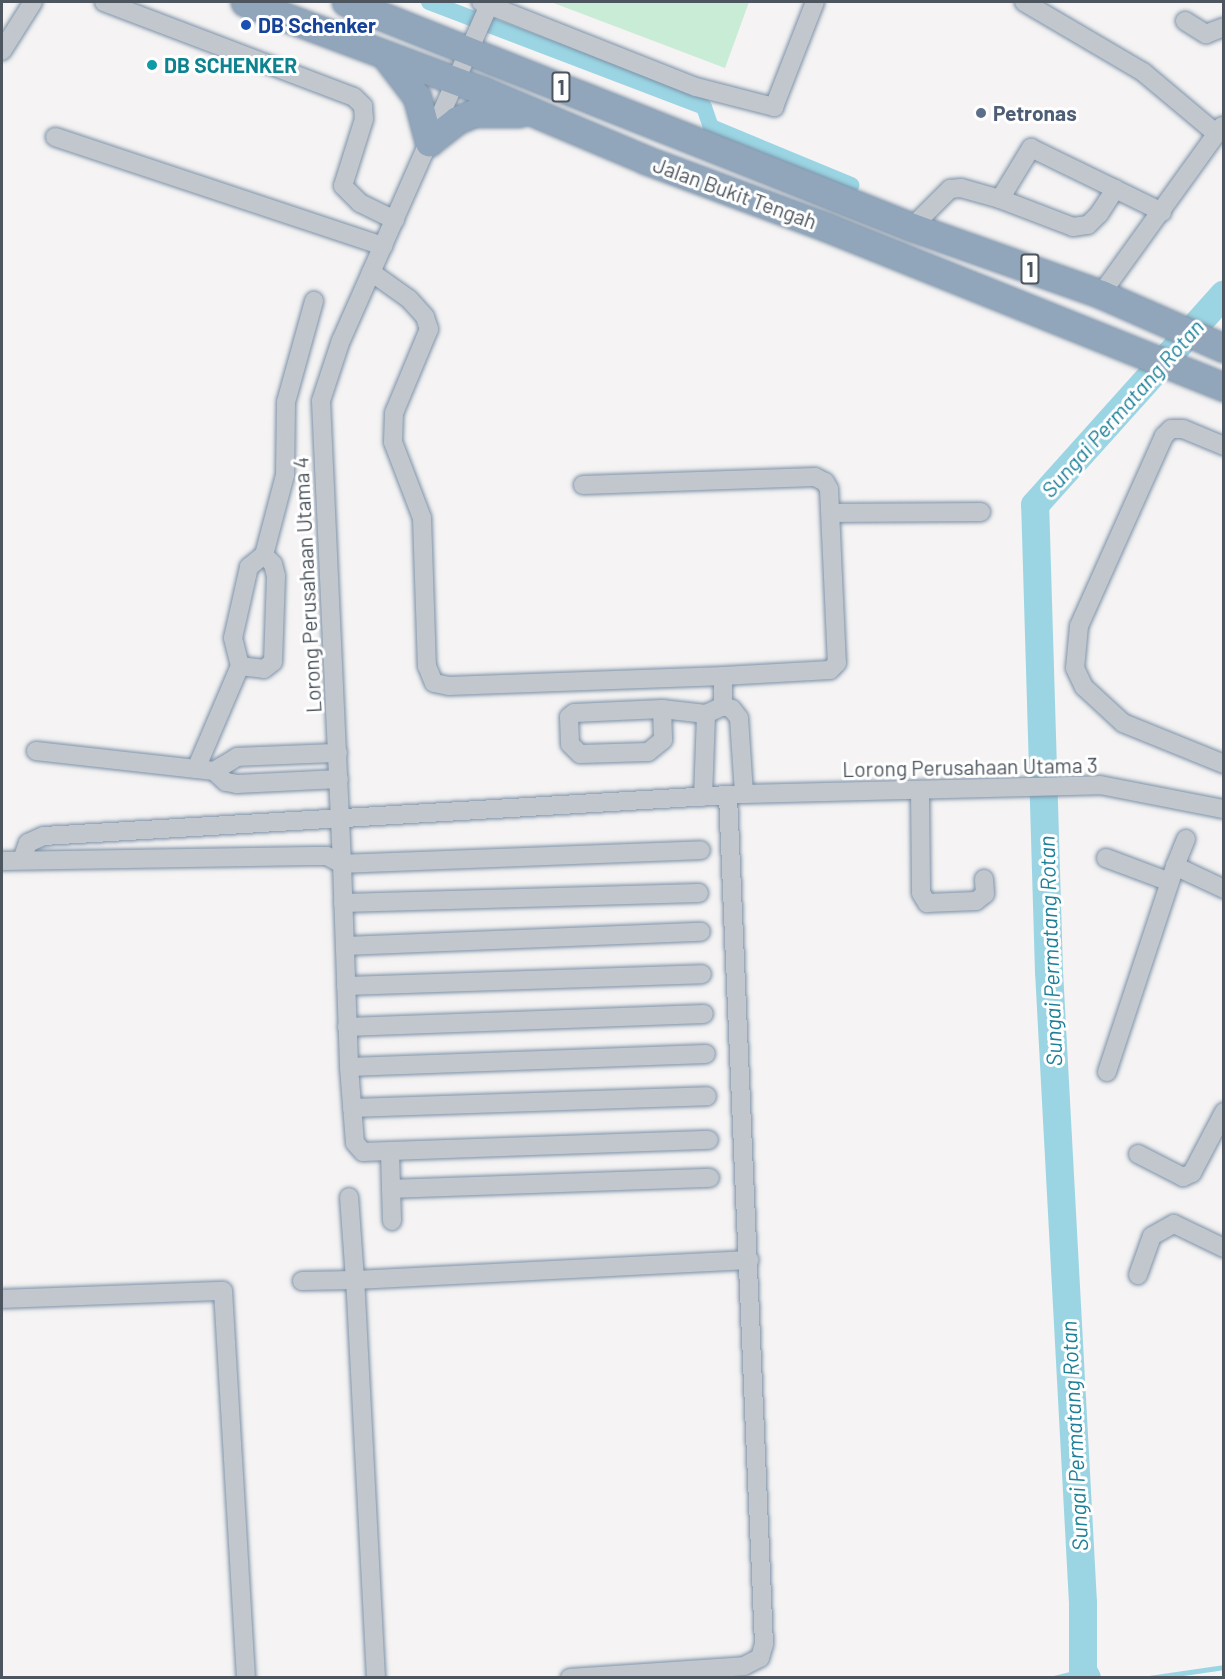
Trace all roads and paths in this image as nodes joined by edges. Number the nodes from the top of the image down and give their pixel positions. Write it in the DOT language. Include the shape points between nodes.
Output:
graph roads {
  1 [pos="33,2"];
  2 [pos="104,2"];
  3 [pos="245,2"];
  4 [pos="346,2"];
  5 [pos="815,2"];
  6 [pos="1024,2"];
  7 [pos="480,21"];
  8 [pos="1185,21"];
  9 [pos="1224,27"];
  10 [pos="2,51"];
  11 [pos="383,53"];
  12 [pos="456,81"];
  13 [pos="538,114"];
  14 [pos="1220,129"];
  15 [pos="55,137"];
  16 [pos="429,142"];
  17 [pos="1115,189"];
  18 [pos="1000,199"];
  19 [pos="1162,212"];
  20 [pos="395,220"];
  21 [pos="912,227"];
  22 [pos="383,246"];
  23 [pos="371,272"];
  24 [pos="1101,294"];
  25 [pos="314,301"];
  26 [pos="1212,343"];
  27 [pos="1224,387"];
  28 [pos="1224,446"];
  29 [pos="583,485"];
  30 [pos="981,512"];
  31 [pos="831,513"];
  32 [pos="264,555"];
  33 [pos="240,666"];
  34 [pos="723,676"];
  35 [pos="723,706"];
  36 [pos="663,709"];
  37 [pos="706,714"];
  38 [pos="36,751"];
  39 [pos="338,753"];
  40 [pos="1224,764"];
  41 [pos="205,770"];
  42 [pos="339,779"];
  43 [pos="920,790"];
  44 [pos="723,795"];
  45 [pos="1224,809"];
  46 [pos="341,821"];
  47 [pos="1186,839"];
  48 [pos="701,850"];
  49 [pos="1106,858"];
  50 [pos="22,860"];
  51 [pos="2,861"];
  52 [pos="342,864"];
  53 [pos="1173,874"];
  54 [pos="984,879"];
  55 [pos="1224,889"];
  56 [pos="699,893"];
  57 [pos="343,903"];
  58 [pos="701,932"];
  59 [pos="345,946"];
  60 [pos="702,974"];
  61 [pos="346,986"];
  62 [pos="704,1014"];
  63 [pos="347,1027"];
  64 [pos="706,1054"];
  65 [pos="349,1067"];
  66 [pos="1107,1072"];
  67 [pos="707,1096"];
  68 [pos="352,1108"];
  69 [pos="1224,1112"];
  70 [pos="709,1140"];
  71 [pos="390,1153"];
  72 [pos="1138,1154"];
  73 [pos="710,1178"];
  74 [pos="391,1189"];
  75 [pos="349,1197"];
  76 [pos="392,1221"];
  77 [pos="1224,1248"];
  78 [pos="749,1260"];
  79 [pos="1138,1275"];
  80 [pos="356,1280"];
  81 [pos="302,1281"];
  82 [pos="2,1299"];
  83 [pos="246,1677"];
  84 [pos="376,1677"];
  85 [pos="570,1677"];
  1 -- 10 [label="street"];
  2 -- 20 [label="street" via="354,97 363,106 364,119 343,186 360,204"];
  3 -- 11 [label="highway, Jalan Bukit Tengah / 1"];
  4 -- 7 [label="highway, Jalan Bukit Tengah / 1"];
  5 -- 7 [label="street" via="774,107"];
  6 -- 14 [label="street" via="1143,72"];
  7 -- 12 [label="street, Lorong Perusahaan Utama 4"];
  7 -- 21 [label="highway, Jalan Bukit Tengah / 1"];
  8 -- 9 [label="street" via="1206,34"];
  11 -- 12 [label="highway, Jalan Bukit Tengah / 1"];
  11 -- 16 [label="highway" via="417,97"];
  12 -- 13 [label="highway, Jalan Bukit Tengah / 1"];
  12 -- 16 [label="street, Lorong Perusahaan Utama 4"];
  13 -- 16 [label="highway" via="474,113 457,120"];
  13 -- 27 [label="highway, Jalan Bukit Tengah / 1"];
  14 -- 19 [label="street"];
  15 -- 22 [label="street"];
  16 -- 20 [label="street, Lorong Perusahaan Utama 4"];
  17 -- 18 [label="street" via="1094,219 1073,227"];
  17 -- 18 [label="street" via="1031,148"];
  17 -- 19 [label="street"];
  18 -- 21 [label="street" via="961,188 950,189"];
  19 -- 24 [label="street"];
  20 -- 22 [label="street, Lorong Perusahaan Utama 4"];
  21 -- 24 [label="highway, Jalan Bukit Tengah / 1"];
  22 -- 23 [label="street, Lorong Perusahaan Utama 4"];
  23 -- 34 [label="street" via="409,299 425,317 429,329 393,413 393,441 422,518 427,666 434,683 450,686"];
  23 -- 39 [label="street, Lorong Perusahaan Utama 4" via="341,340 321,401"];
  24 -- 26 [label="highway, Jalan Bukit Tengah / 1"];
  25 -- 32 [label="street" via="286,402 285,475"];
  28 -- 40 [label="street" via="1183,429 1172,429 1164,436 1079,626 1075,668 1084,687 1123,723"];
  29 -- 31 [label="street" via="815,477 830,489"];
  30 -- 31 [label="street"];
  31 -- 34 [label="street" via="837,663 830,670"];
  32 -- 33 [label="street" via="249,567 233,638"];
  32 -- 33 [label="street" via="273,564 276,576 273,662 264,669"];
  33 -- 41 [label="street"];
  34 -- 35 [label="street"];
  35 -- 37 [label="street"];
  35 -- 44 [label="street" via="739,718"];
  36 -- 36 [label="street" via="574,713 569,717 570,744 580,754 648,752 663,740"];
  36 -- 37 [label="street"];
  37 -- 44 [label="street"];
  38 -- 41 [label="street"];
  39 -- 41 [label="street" via="237,756"];
  39 -- 42 [label="street, Lorong Perusahaan Utama 4"];
  41 -- 42 [label="street" via="237,784"];
  42 -- 46 [label="street, Lorong Perusahaan Utama 4"];
  43 -- 44 [label="street, Lorong Perusahaan Utama 3"];
  43 -- 45 [label="street, Lorong Perusahaan Utama 3" via="1100,785"];
  43 -- 54 [label="street" via="921,892 927,903 976,901 985,894"];
  44 -- 46 [label="street"];
  44 -- 78 [label="street"];
  46 -- 50 [label="street" via="44,836 28,843"];
  46 -- 52 [label="street, Lorong Perusahaan Utama 4"];
  47 -- 53 [label="street"];
  48 -- 52 [label="street"];
  49 -- 53 [label="street"];
  50 -- 51 [label="street"];
  50 -- 52 [label="street" via="327,856"];
  52 -- 57 [label="street, Lorong Perusahaan Utama 4"];
  53 -- 55 [label="street"];
  53 -- 66 [label="street"];
  56 -- 57 [label="street"];
  57 -- 59 [label="street, Lorong Perusahaan Utama 4"];
  58 -- 59 [label="street"];
  59 -- 61 [label="street, Lorong Perusahaan Utama 4"];
  60 -- 61 [label="street"];
  61 -- 63 [label="street, Lorong Perusahaan Utama 4"];
  62 -- 63 [label="street"];
  63 -- 65 [label="street, Lorong Perusahaan Utama 4"];
  64 -- 65 [label="street"];
  65 -- 68 [label="street, Lorong Perusahaan Utama 4"];
  67 -- 68 [label="street"];
  68 -- 71 [label="street, Lorong Perusahaan Utama 4" via="358,1149"];
  69 -- 72 [label="street" via="1192,1173 1184,1177"];
  70 -- 71 [label="street"];
  71 -- 74 [label="street"];
  73 -- 74 [label="street"];
  74 -- 76 [label="street"];
  75 -- 80 [label="street"];
  77 -- 79 [label="street" via="1174,1224 1152,1236"];
  78 -- 80 [label="street"];
  78 -- 85 [label="street" via="764,1644 760,1658 744,1666"];
  80 -- 81 [label="street"];
  80 -- 84 [label="street"];
  82 -- 83 [label="street" via="223,1291"];
}
